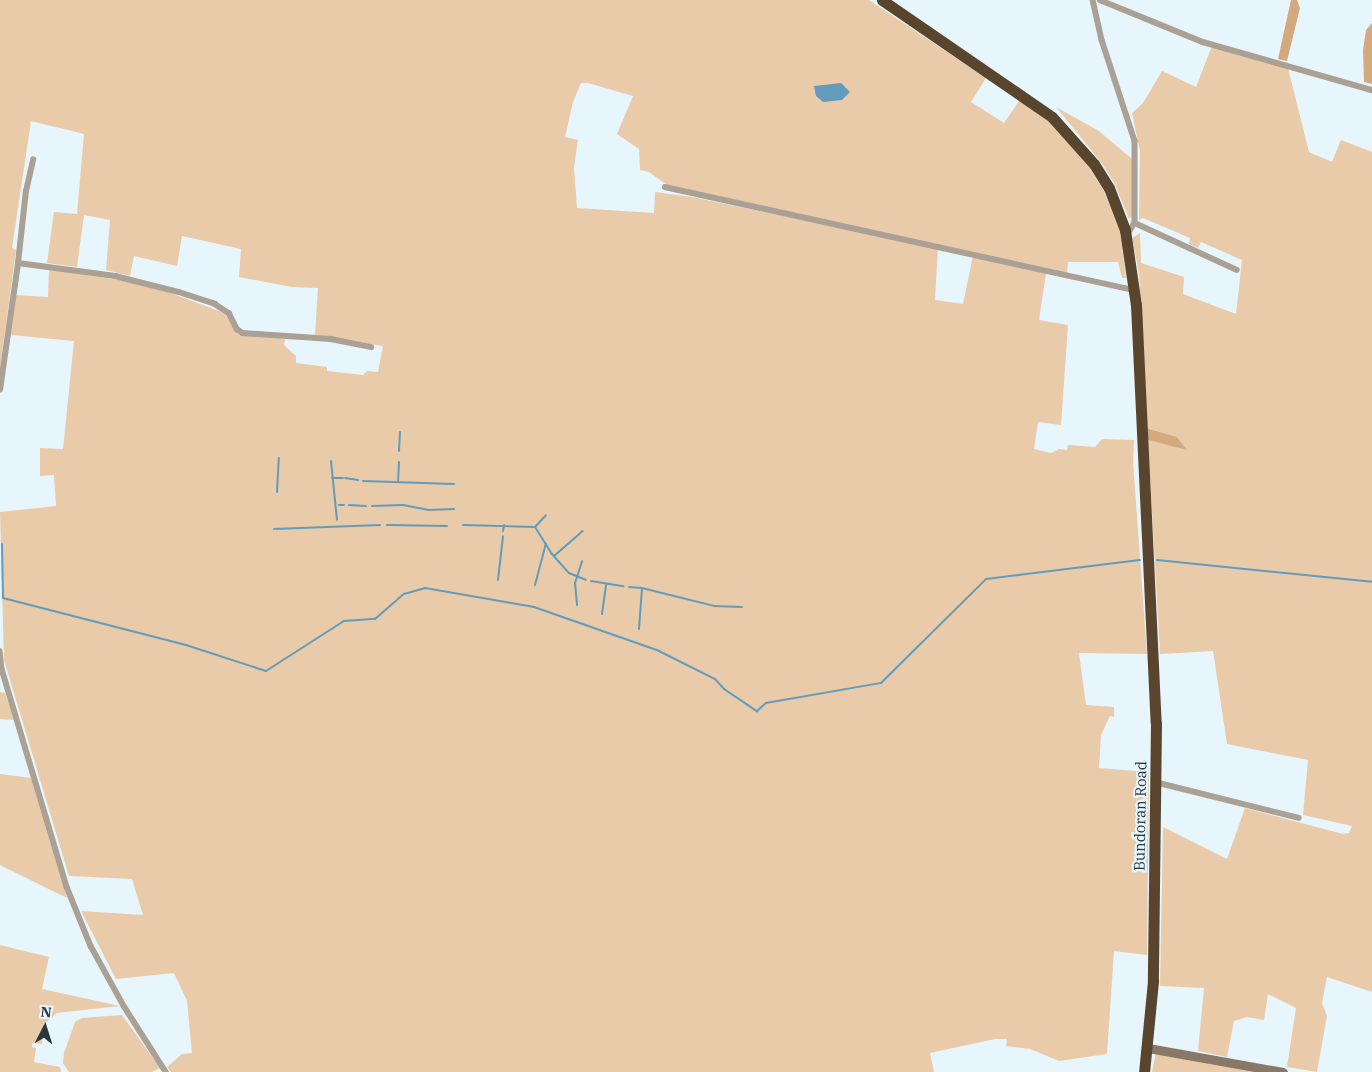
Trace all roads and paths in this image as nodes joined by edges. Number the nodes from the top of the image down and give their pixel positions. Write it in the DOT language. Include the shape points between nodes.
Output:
graph roads {
  1 [pos="882,0"];
  2 [pos="1093,0"];
  3 [pos="1100,0"];
  4 [pos="1372,90"];
  5 [pos="33,160"];
  6 [pos="665,187"];
  7 [pos="1135,223"];
  8 [pos="1127,236"];
  9 [pos="18,263"];
  10 [pos="1237,270"];
  11 [pos="1135,290"];
  12 [pos="371,346"];
  13 [pos="0,390"];
  14 [pos="0,651"];
  15 [pos="1155,782"];
  16 [pos="1299,818"];
  17 [pos="1148,1048"];
  18 [pos="166,1072"];
  19 [pos="1144,1072"];
  20 [pos="1284,1072"];
  1 -- 8 [label="highway, Bundoran Road" via="1052,117 1094,164 1119,212"];
  2 -- 7 [label="street" via="1135,142"];
  3 -- 4 [label="street" via="1202,42"];
  5 -- 9 [label="street"];
  6 -- 11 [label="street"];
  7 -- 8 [label="street"];
  7 -- 10 [label="street"];
  8 -- 11 [label="highway, Bundoran Road"];
  9 -- 12 [label="street" via="115,276 179,292 215,304 229,313 236,329 243,333 330,339"];
  9 -- 13 [label="street"];
  11 -- 15 [label="highway, Bundoran Road" via="1155,698"];
  14 -- 18 [label="street" via="2,669 67,887 91,946"];
  15 -- 16 [label="street"];
  15 -- 17 [label="highway, Bundoran Road" via="1153,981"];
  17 -- 19 [label="highway, Bundoran Road"];
  17 -- 20 [label="street"];
}
